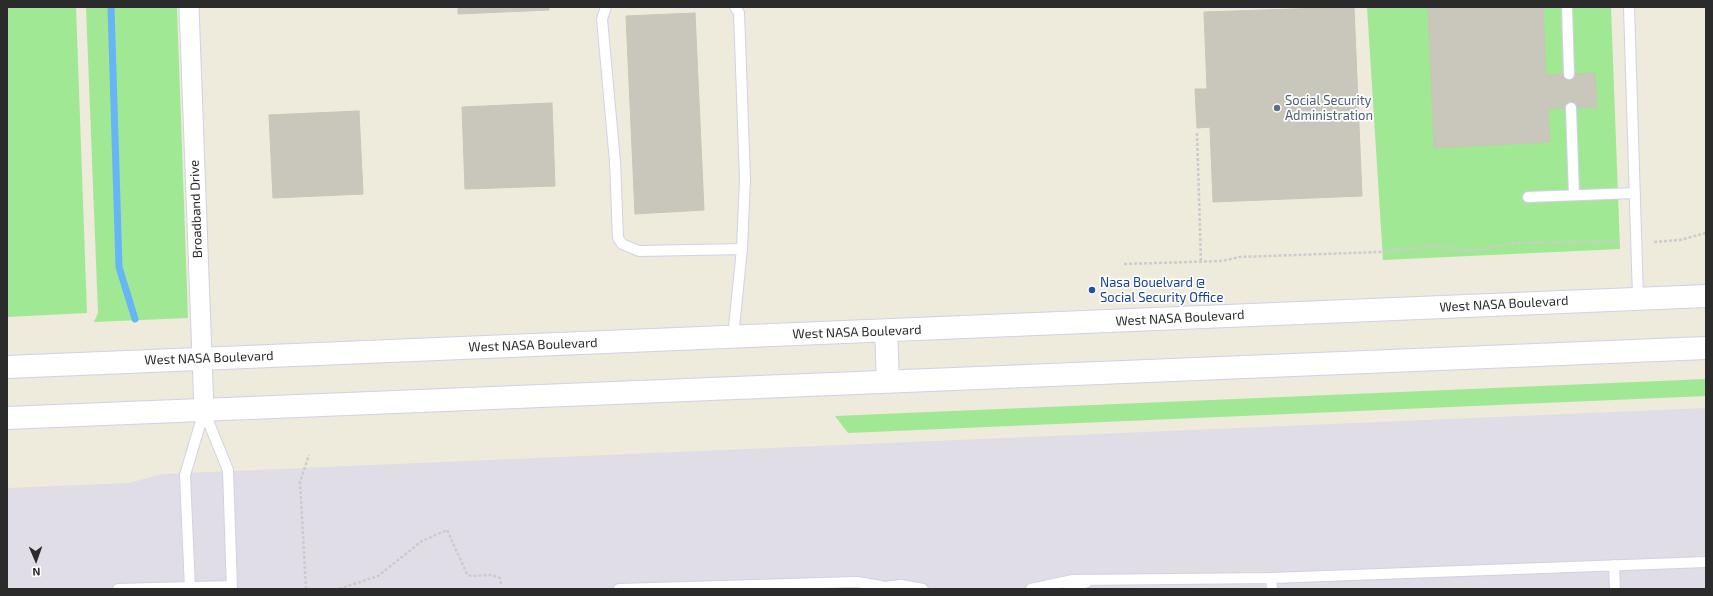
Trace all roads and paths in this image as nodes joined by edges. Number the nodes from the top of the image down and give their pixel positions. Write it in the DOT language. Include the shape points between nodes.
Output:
graph roads {
  1 [pos="189,7"];
  2 [pos="606,7"];
  3 [pos="735,7"];
  4 [pos="1567,7"];
  5 [pos="1629,7"];
  6 [pos="1569,74"];
  7 [pos="1571,108"];
  8 [pos="1197,133"];
  9 [pos="1635,193"];
  10 [pos="1574,195"];
  11 [pos="1528,197"];
  12 [pos="1706,233"];
  13 [pos="1637,243"];
  14 [pos="742,249"];
  15 [pos="1201,262"];
  16 [pos="1124,264"];
  17 [pos="1706,296"];
  18 [pos="1638,298"];
  19 [pos="886,331"];
  20 [pos="733,337"];
  21 [pos="1706,348"];
  22 [pos="202,358"];
  23 [pos="7,367"];
  24 [pos="888,380"];
  25 [pos="204,411"];
  26 [pos="7,418"];
  27 [pos="309,455"];
  28 [pos="1706,562"];
  29 [pos="1614,565"];
  30 [pos="1271,578"];
  31 [pos="501,584"];
  32 [pos="1072,586"];
  33 [pos="232,587"];
  34 [pos="727,587"];
  35 [pos="190,588"];
  36 [pos="876,588"];
  37 [pos="118,589"];
  38 [pos="306,589"];
  39 [pos="339,589"];
  40 [pos="619,589"];
  41 [pos="923,589"];
  42 [pos="1031,589"];
  43 [pos="1272,589"];
  44 [pos="1615,589"];
  1 -- 22 [label="street, Broadband Drive"];
  2 -- 14 [label="lane" via="602,20 616,162 618,238 622,244 639,251"];
  3 -- 14 [label="lane" via="739,13 745,179"];
  4 -- 6 [label="lane"];
  5 -- 9 [label="lane"];
  7 -- 10 [label="lane"];
  8 -- 15 [label="path"];
  9 -- 10 [label="lane"];
  9 -- 13 [label="lane"];
  10 -- 11 [label="lane"];
  12 -- 13 [label="path" via="1680,240"];
  13 -- 15 [label="path" via="1515,243 1478,250 1440,246 1379,252 1240,257"];
  13 -- 18 [label="lane"];
  14 -- 20 [label="lane"];
  15 -- 16 [label="path"];
  17 -- 18 [label="main road, West NASA Boulevard"];
  18 -- 19 [label="main road, West NASA Boulevard"];
  19 -- 20 [label="main road, West NASA Boulevard"];
  19 -- 24 [label="main road"];
  20 -- 22 [label="main road, West NASA Boulevard"];
  21 -- 24 [label="main road"];
  22 -- 23 [label="main road, West NASA Boulevard"];
  22 -- 25 [label="street, Broadband Drive"];
  24 -- 25 [label="main road"];
  25 -- 26 [label="main road"];
  25 -- 33 [label="lane" via="228,470"];
  25 -- 35 [label="lane" via="185,475"];
  27 -- 38 [label="path" via="300,482"];
  28 -- 29 [label="lane"];
  29 -- 30 [label="lane"];
  29 -- 44 [label="lane"];
  30 -- 32 [label="lane" via="1094,579"];
  30 -- 43 [label="lane"];
  31 -- 39 [label="path" via="500,578 491,575 467,574 447,530 422,541 378,576"];
  32 -- 42 [label="lane"];
  33 -- 35 [label="lane"];
  34 -- 36 [label="lane" via="857,582"];
  34 -- 40 [label="lane"];
  35 -- 37 [label="lane"];
  36 -- 41 [label="lane" via="901,585"];
}
